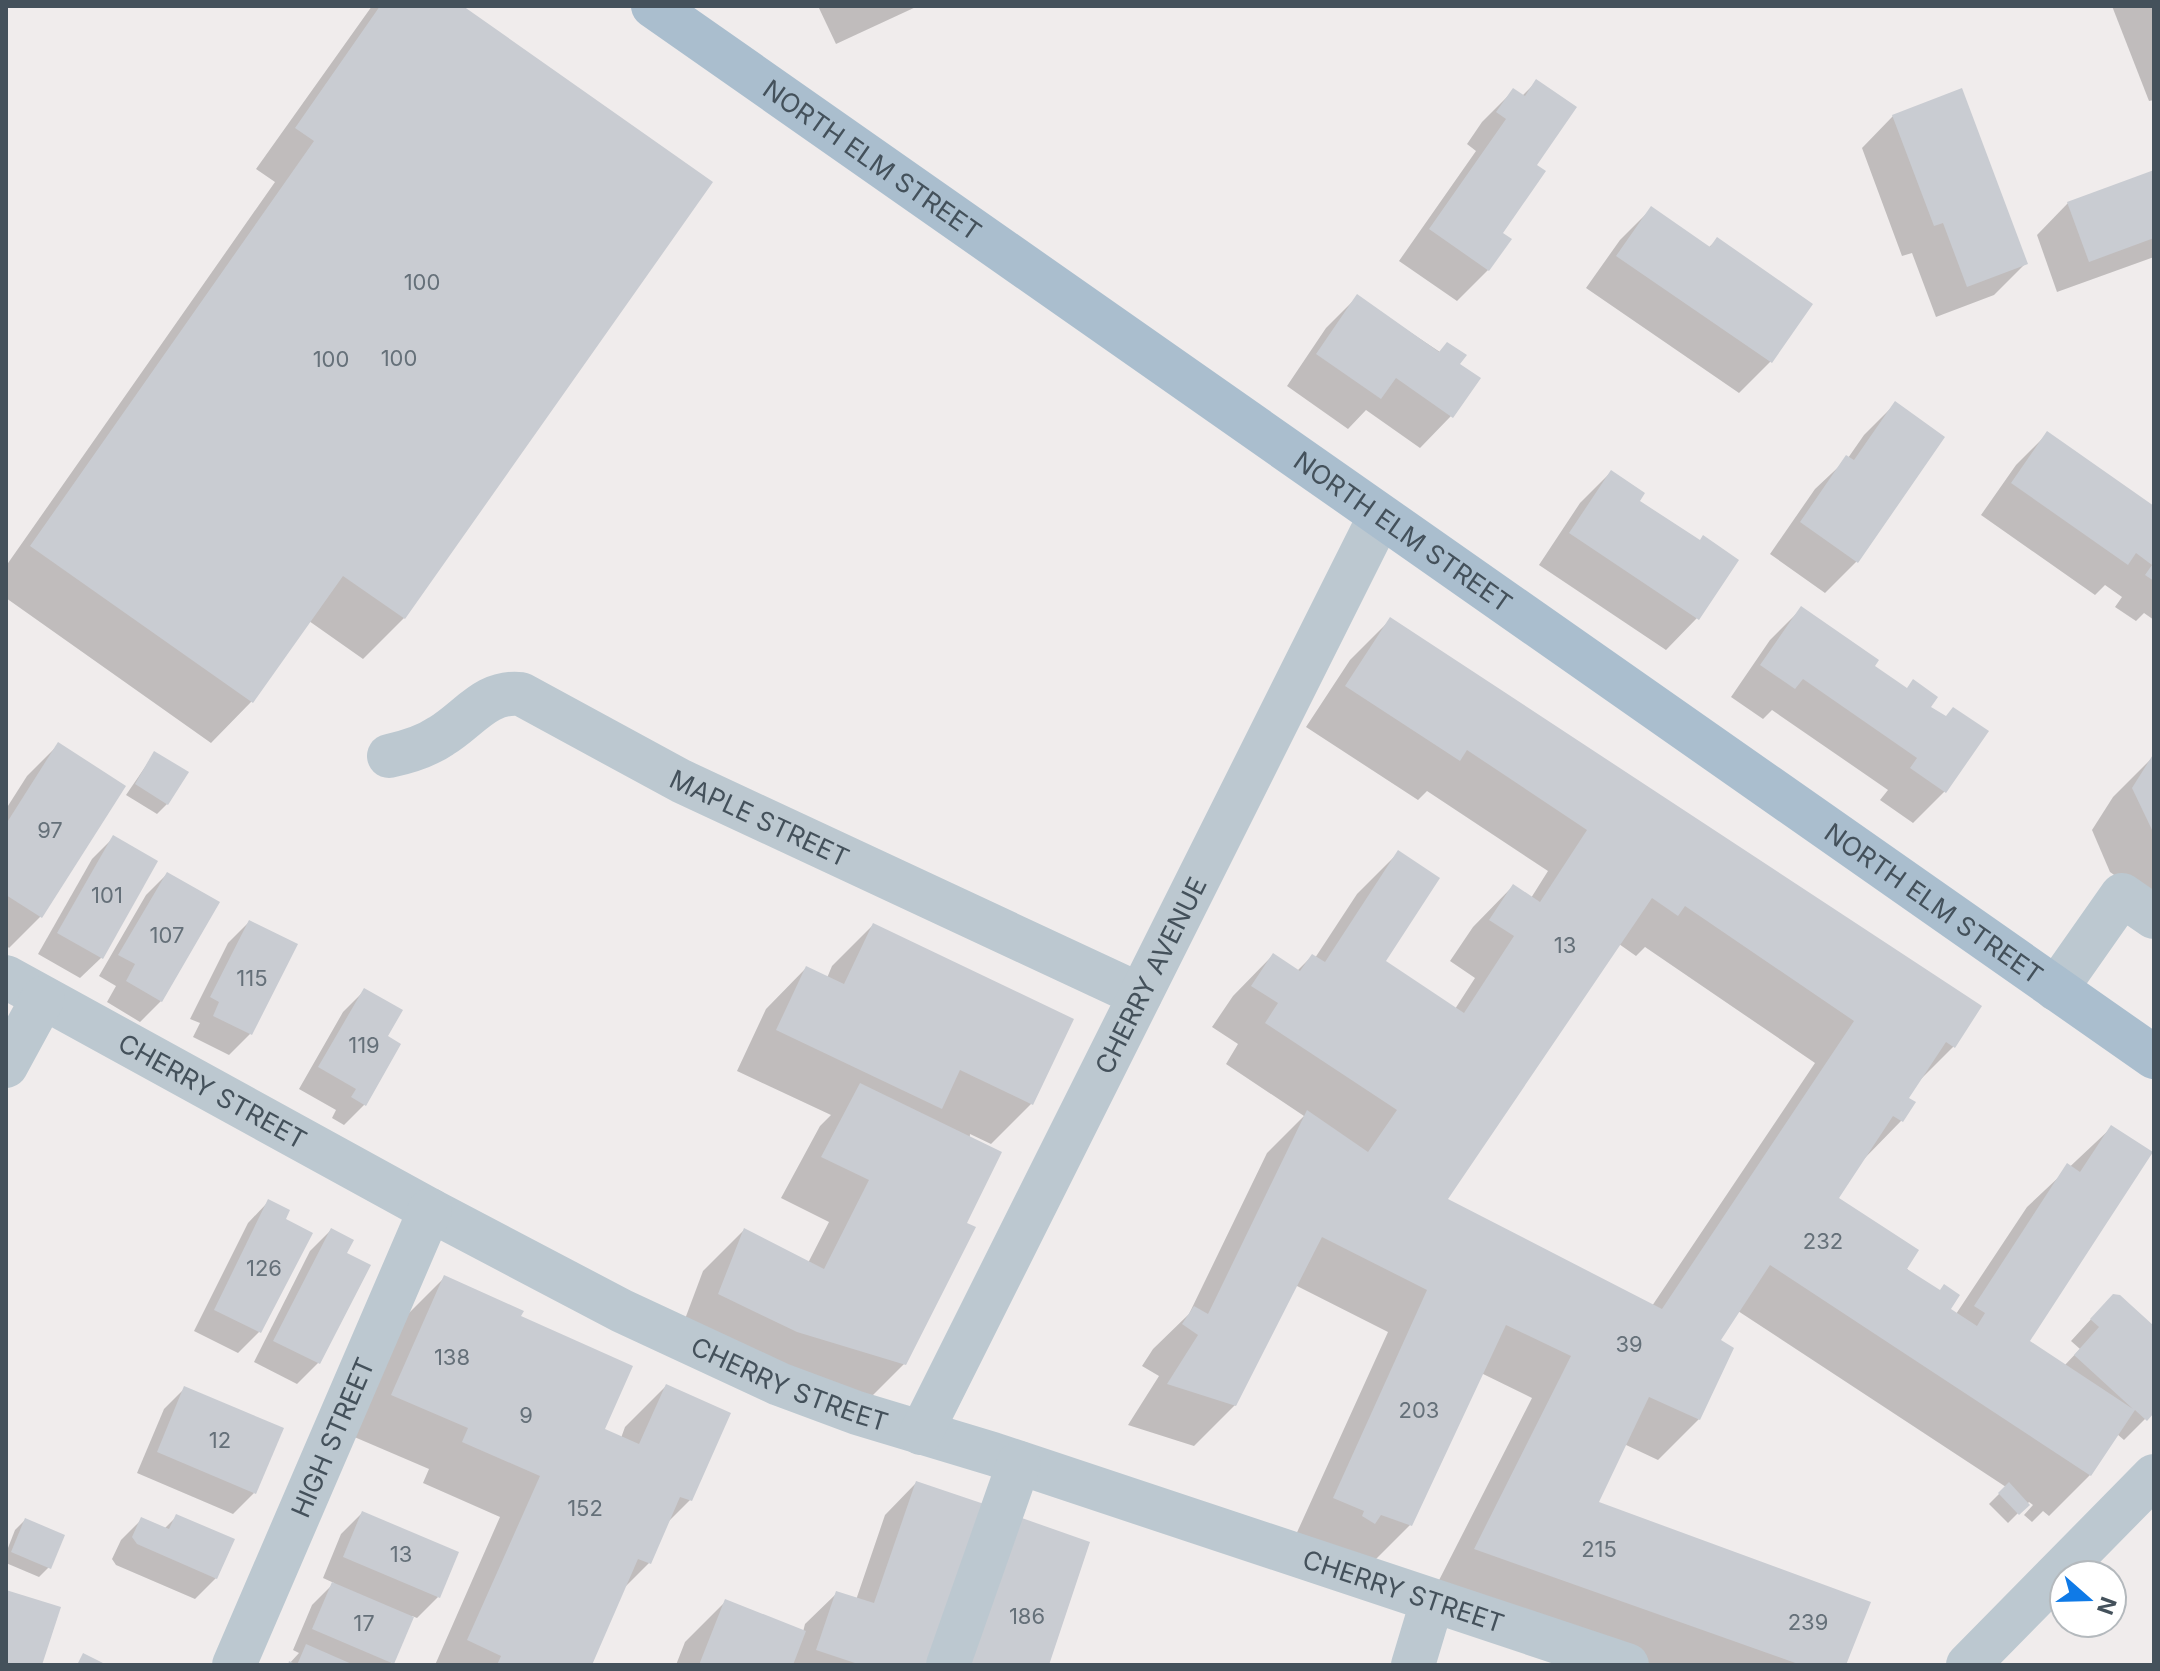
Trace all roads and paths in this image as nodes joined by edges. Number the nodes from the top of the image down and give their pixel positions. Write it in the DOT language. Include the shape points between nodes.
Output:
graph roads {
  1 [pos="653,6"];
  2 [pos="1380,516"];
  3 [pos="389,756"];
  4 [pos="2154,917"];
  5 [pos="25,987"];
  6 [pos="2056,989"];
  7 [pos="1140,995"];
  8 [pos="2154,1057"];
  9 [pos="6,1066"];
  10 [pos="430,1210"];
  11 [pos="921,1433"];
  12 [pos="1019,1463"];
  13 [pos="2154,1476"];
  14 [pos="1432,1602"];
  15 [pos="234,1665"];
  16 [pos="948,1665"];
  17 [pos="1413,1665"];
  18 [pos="1627,1665"];
  19 [pos="1968,1665"];
  1 -- 2 [label="main road, NORTH ELM STREET"];
  2 -- 6 [label="main road, NORTH ELM STREET"];
  2 -- 7 [label="street, CHERRY AVENUE"];
  3 -- 7 [label="street, MAPLE STREET" via="438,739 493,696 521,694 681,781"];
  4 -- 6 [label="street" via="2122,895"];
  5 -- 9 [label="street"];
  5 -- 10 [label="street, CHERRY STREET"];
  6 -- 8 [label="main road, NORTH ELM STREET"];
  7 -- 11 [label="street, CHERRY AVENUE"];
  10 -- 11 [label="street, CHERRY STREET" via="731,1363 821,1401"];
  10 -- 15 [label="street, HIGH STREET"];
  11 -- 12 [label="street, CHERRY STREET"];
  12 -- 14 [label="street, CHERRY STREET"];
  12 -- 16 [label="street"];
  13 -- 19 [label="street"];
  14 -- 17 [label="street"];
  14 -- 18 [label="street, CHERRY STREET"];
}
